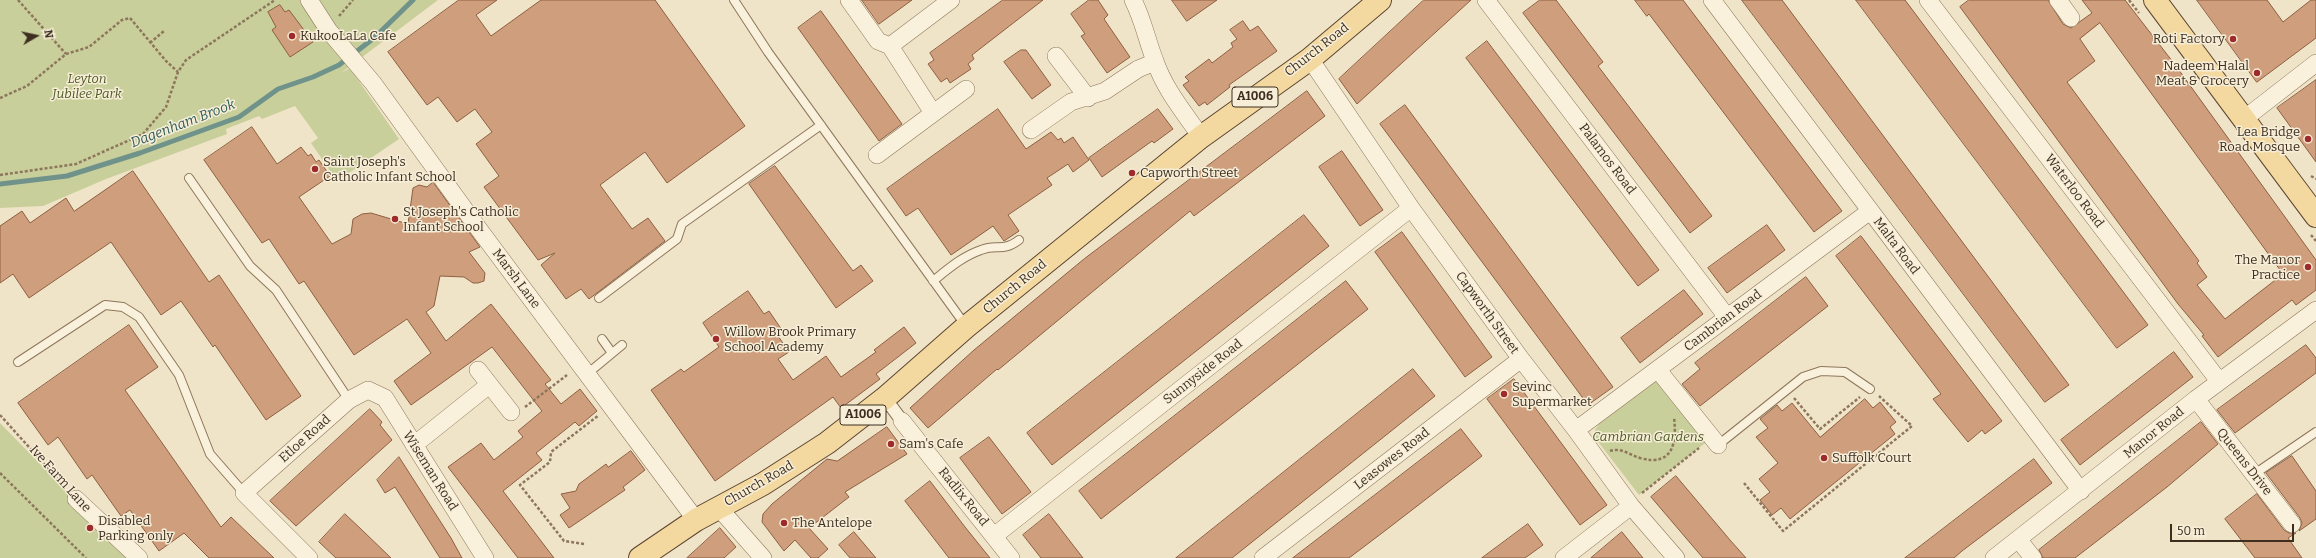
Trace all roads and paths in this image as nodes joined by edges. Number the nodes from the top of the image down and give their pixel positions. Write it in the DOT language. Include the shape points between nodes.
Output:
graph roads {
  1 [pos="18,0"];
  2 [pos="275,0"];
  3 [pos="309,0"];
  4 [pos="734,0"];
  5 [pos="849,0"];
  6 [pos="951,0"];
  7 [pos="1133,0"];
  8 [pos="1380,0"];
  9 [pos="1486,0"];
  10 [pos="1712,0"];
  11 [pos="1928,0"];
  12 [pos="2058,0"];
  13 [pos="2155,0"];
  14 [pos="2071,18"];
  15 [pos="164,31"];
  16 [pos="150,43"];
  17 [pos="890,46"];
  18 [pos="66,54"];
  19 [pos="1056,56"];
  20 [pos="1310,59"];
  21 [pos="1155,62"];
  22 [pos="2316,63"];
  23 [pos="178,72"];
  24 [pos="966,89"];
  25 [pos="0,98"];
  26 [pos="1088,98"];
  27 [pos="934,113"];
  28 [pos="2244,119"];
  29 [pos="821,125"];
  30 [pos="1031,130"];
  31 [pos="1201,137"];
  32 [pos="877,155"];
  33 [pos="0,175"];
  34 [pos="189,178"];
  35 [pos="1412,208"];
  36 [pos="1870,211"];
  37 [pos="2316,216"];
  38 [pos="1019,240"];
  39 [pos="933,281"];
  40 [pos="599,298"];
  41 [pos="2316,310"];
  42 [pos="1727,317"];
  43 [pos="966,327"];
  44 [pos="602,339"];
  45 [pos="622,345"];
  46 [pos="612,353"];
  47 [pos="1521,359"];
  48 [pos="18,362"];
  49 [pos="583,369"];
  50 [pos="478,370"];
  51 [pos="1658,370"];
  52 [pos="2219,381"];
  53 [pos="490,385"];
  54 [pos="1870,389"];
  55 [pos="368,390"];
  56 [pos="1786,390"];
  57 [pos="885,398"];
  58 [pos="2196,399"];
  59 [pos="349,400"];
  60 [pos="610,406"];
  61 [pos="1673,410"];
  62 [pos="516,412"];
  63 [pos="0,415"];
  64 [pos="902,421"];
  65 [pos="1576,430"];
  66 [pos="2316,432"];
  67 [pos="414,445"];
  68 [pos="1711,445"];
  69 [pos="1598,461"];
  70 [pos="0,473"];
  71 [pos="2253,475"];
  72 [pos="1744,483"];
  73 [pos="2081,491"];
  74 [pos="244,493"];
  75 [pos="76,499"];
  76 [pos="1630,504"];
  77 [pos="719,508"];
  78 [pos="696,520"];
  79 [pos="2292,524"];
  80 [pos="994,536"];
  81 [pos="2018,539"];
  82 [pos="584,544"];
  83 [pos="86,558"];
  84 [pos="139,558"];
  85 [pos="309,558"];
  86 [pos="485,558"];
  87 [pos="640,558"];
  88 [pos="763,558"];
  89 [pos="1011,558"];
  90 [pos="1263,558"];
  91 [pos="1564,558"];
  92 [pos="1676,558"];
  93 [pos="1994,558"];
  94 [pos="2033,558"];
  1 -- 18 [label="path"];
  2 -- 23 [label="path" via="186,60"];
  3 -- 49 [label="street, Marsh Lane" via="329,31 361,68"];
  4 -- 29 [label="lane"];
  5 -- 17 [label="street" via="878,41"];
  6 -- 17 [label="street"];
  7 -- 21 [label="street"];
  8 -- 20 [label="main road, Church Road / A1006"];
  9 -- 42 [label="street, Palamos Road"];
  10 -- 36 [label="street, Malta Road"];
  11 -- 52 [label="street, Waterloo Road"];
  12 -- 14 [label="street"];
  13 -- 28 [label="main road"];
  15 -- 16 [label="path"];
  16 -- 18 [label="path" via="130,18 122,20 88,47"];
  16 -- 23 [label="path"];
  17 -- 27 [label="street"];
  18 -- 25 [label="path" via="26,86"];
  19 -- 26 [label="street"];
  20 -- 31 [label="main road, Church Road / A1006"];
  20 -- 35 [label="street, Capworth Street"];
  21 -- 26 [label="street"];
  21 -- 31 [label="street" via="1171,97"];
  22 -- 28 [label="street"];
  23 -- 33 [label="path" via="166,107 143,134 76,164"];
  24 -- 27 [label="street"];
  26 -- 30 [label="street" via="1071,102"];
  27 -- 32 [label="street"];
  28 -- 37 [label="main road"];
  29 -- 39 [label="lane"];
  29 -- 40 [label="lane" via="682,224 677,239"];
  31 -- 43 [label="main road, Church Road / A1006"];
  34 -- 59 [label="lane" via="250,266 276,290"];
  35 -- 47 [label="street, Capworth Street"];
  35 -- 80 [label="street, Sunnyside Road"];
  36 -- 42 [label="street, Cambrian Road"];
  36 -- 73 [label="street, Malta Road"];
  38 -- 39 [label="lane" via="1005,248 989,247 975,252"];
  39 -- 43 [label="lane"];
  41 -- 52 [label="street, Manor Road"];
  42 -- 51 [label="street, Cambrian Road"];
  43 -- 57 [label="main road, Church Road / A1006"];
  44 -- 46 [label="lane"];
  45 -- 46 [label="lane"];
  46 -- 49 [label="lane"];
  47 -- 65 [label="street, Capworth Street"];
  47 -- 90 [label="street, Leasowes Road"];
  48 -- 74 [label="lane" via="104,305 123,307 139,317 179,375 210,454"];
  49 -- 60 [label="street, Marsh Lane"];
  49 -- 62 [label="path"];
  50 -- 53 [label="street"];
  51 -- 65 [label="street, Cambrian Road"];
  51 -- 68 [label="street"];
  52 -- 58 [label="street, Manor Road"];
  53 -- 62 [label="street"];
  53 -- 67 [label="street"];
  54 -- 56 [label="lane" via="1845,372 1821,371 1803,377"];
  54 -- 56 [label="path" via="1820,429"];
  54 -- 72 [label="path" via="1912,426 1783,531"];
  55 -- 59 [label="street, Etloe Road"];
  55 -- 67 [label="street, Wiseman Road" via="385,398"];
  56 -- 68 [label="lane"];
  57 -- 64 [label="street, Radlix Road"];
  57 -- 77 [label="main road, Church Road / A1006" via="805,457"];
  58 -- 71 [label="street, Queens Drive"];
  58 -- 73 [label="street, Manor Road"];
  59 -- 74 [label="street, Etloe Road"];
  60 -- 78 [label="street, Marsh Lane"];
  60 -- 82 [label="path" via="551,452 550,462 520,485 564,541"];
  61 -- 69 [label="path" via="1675,438 1668,455 1661,459 1647,460 1615,449"];
  63 -- 75 [label="path, Ive Farm Lane"];
  64 -- 80 [label="street, Radlix Road"];
  65 -- 69 [label="street, Capworth Street"];
  66 -- 71 [label="lane"];
  67 -- 86 [label="street, Wiseman Road"];
  68 -- 76 [label="path"];
  69 -- 76 [label="street, Capworth Street"];
  70 -- 83 [label="path"];
  71 -- 79 [label="street, Queens Drive"];
  73 -- 81 [label="street, Manor Road"];
  74 -- 85 [label="street"];
  75 -- 84 [label="street, Ive Farm Lane"];
  76 -- 91 [label="street"];
  76 -- 92 [label="street, Capworth Street"];
  77 -- 78 [label="main road, Church Road / A1006"];
  77 -- 88 [label="street"];
  78 -- 87 [label="main road, Church Road / A1006"];
  80 -- 89 [label="street, Radlix Road"];
  81 -- 93 [label="street, Manor Road"];
  81 -- 94 [label="street"];
}
